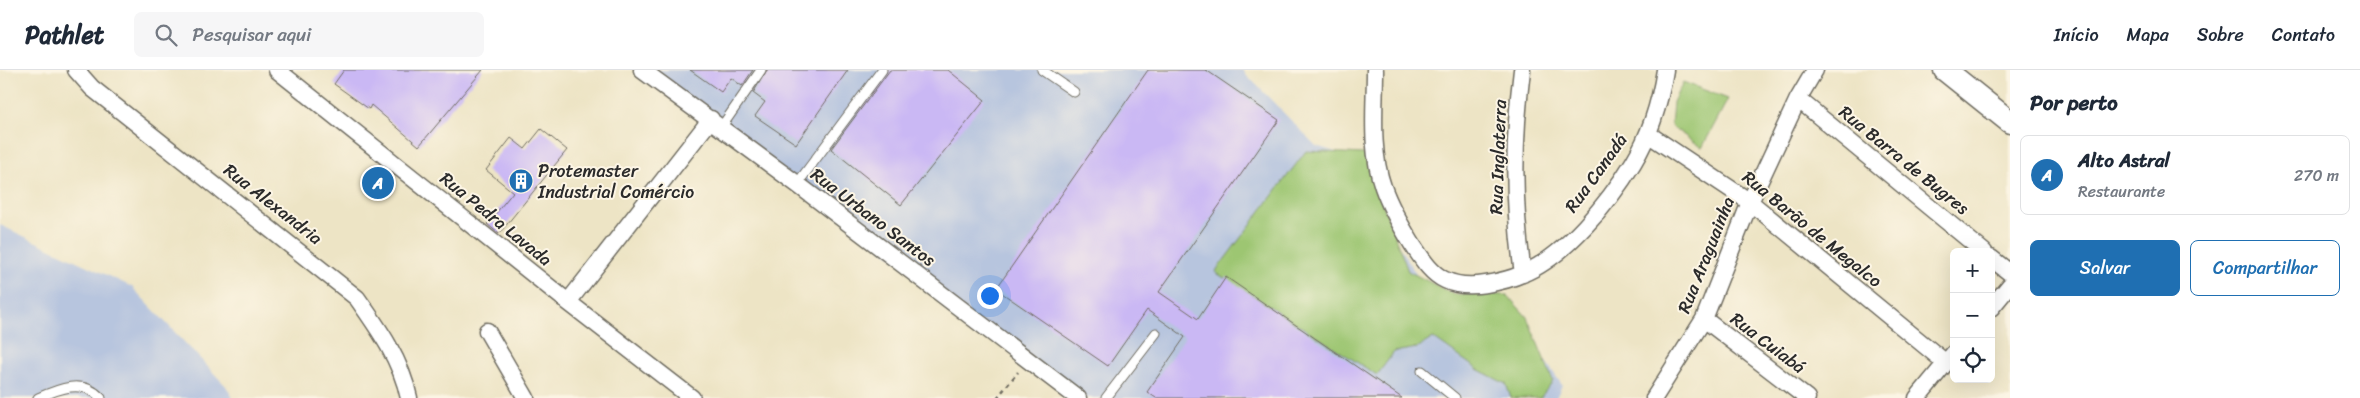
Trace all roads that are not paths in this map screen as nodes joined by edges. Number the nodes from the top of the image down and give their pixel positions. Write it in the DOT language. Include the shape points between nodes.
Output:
graph roads {
  1 [pos="76,70"];
  2 [pos="277,70"];
  3 [pos="642,70"];
  4 [pos="761,70"];
  5 [pos="882,70"];
  6 [pos="1042,70"];
  7 [pos="1375,70"];
  8 [pos="1522,70"];
  9 [pos="1665,70"];
  10 [pos="1815,70"];
  11 [pos="1945,70"];
  12 [pos="1074,92"];
  13 [pos="1798,98"];
  14 [pos="2010,122"];
  15 [pos="715,124"];
  16 [pos="1648,134"];
  17 [pos="797,184"];
  18 [pos="1750,202"];
  19 [pos="1979,248"];
  20 [pos="1995,261"];
  21 [pos="2010,273"];
  22 [pos="1523,274"];
  23 [pos="2010,285"];
  24 [pos="568,302"];
  25 [pos="1995,303"];
  26 [pos="1704,319"];
  27 [pos="487,331"];
  28 [pos="1156,332"];
  29 [pos="1950,358"];
  30 [pos="1422,371"];
  31 [pos="38,398"];
  32 [pos="101,398"];
  33 [pos="409,398"];
  34 [pos="526,398"];
  35 [pos="692,398"];
  36 [pos="1078,398"];
  37 [pos="1106,398"];
  38 [pos="1455,398"];
  39 [pos="1654,398"];
  40 [pos="1807,398"];
  41 [pos="1917,398"];
  1 -- 33 [label="street, Rua Alexandria" via="92,88 357,298 382,333 399,367"];
  2 -- 24 [label="street, Rua Pedra Lavada"];
  3 -- 15 [label="street, Rua Urbano Santos"];
  4 -- 15 [label="lane"];
  5 -- 17 [label="lane"];
  6 -- 12 [label="lane"];
  7 -- 22 [label="street, Rua Canadá" via="1375,148 1382,186 1399,223 1425,263 1445,280 1472,286"];
  8 -- 22 [label="street, Rua Inglaterra" via="1514,182"];
  9 -- 16 [label="street, Rua Canadá"];
  10 -- 13 [label="street, Rua Araguainha"];
  11 -- 14 [label="street"];
  13 -- 18 [label="street, Rua Araguainha"];
  13 -- 19 [label="street, Rua Barra de Bugres"];
  15 -- 17 [label="street, Rua Urbano Santos"];
  15 -- 24 [label="street"];
  16 -- 18 [label="street, Rua Barão de Megalco"];
  16 -- 22 [label="street, Rua Canadá" via="1633,163 1597,211 1565,245"];
  17 -- 36 [label="street, Rua Urbano Santos"];
  18 -- 26 [label="street, Rua Araguainha"];
  18 -- 29 [label="street, Rua Barão de Megalco"];
  20 -- 21 [label="street"];
  23 -- 25 [label="street"];
  24 -- 35 [label="street, Rua Pedra Lavada"];
  26 -- 39 [label="street, Rua Araguainha"];
  26 -- 40 [label="street, Rua Cuiabá"];
  27 -- 34 [label="street"];
  28 -- 37 [label="lane"];
  29 -- 41 [label="street"];
  30 -- 38 [label="lane"];
  31 -- 32 [label="lane" via="70,386 84,387"];
}
